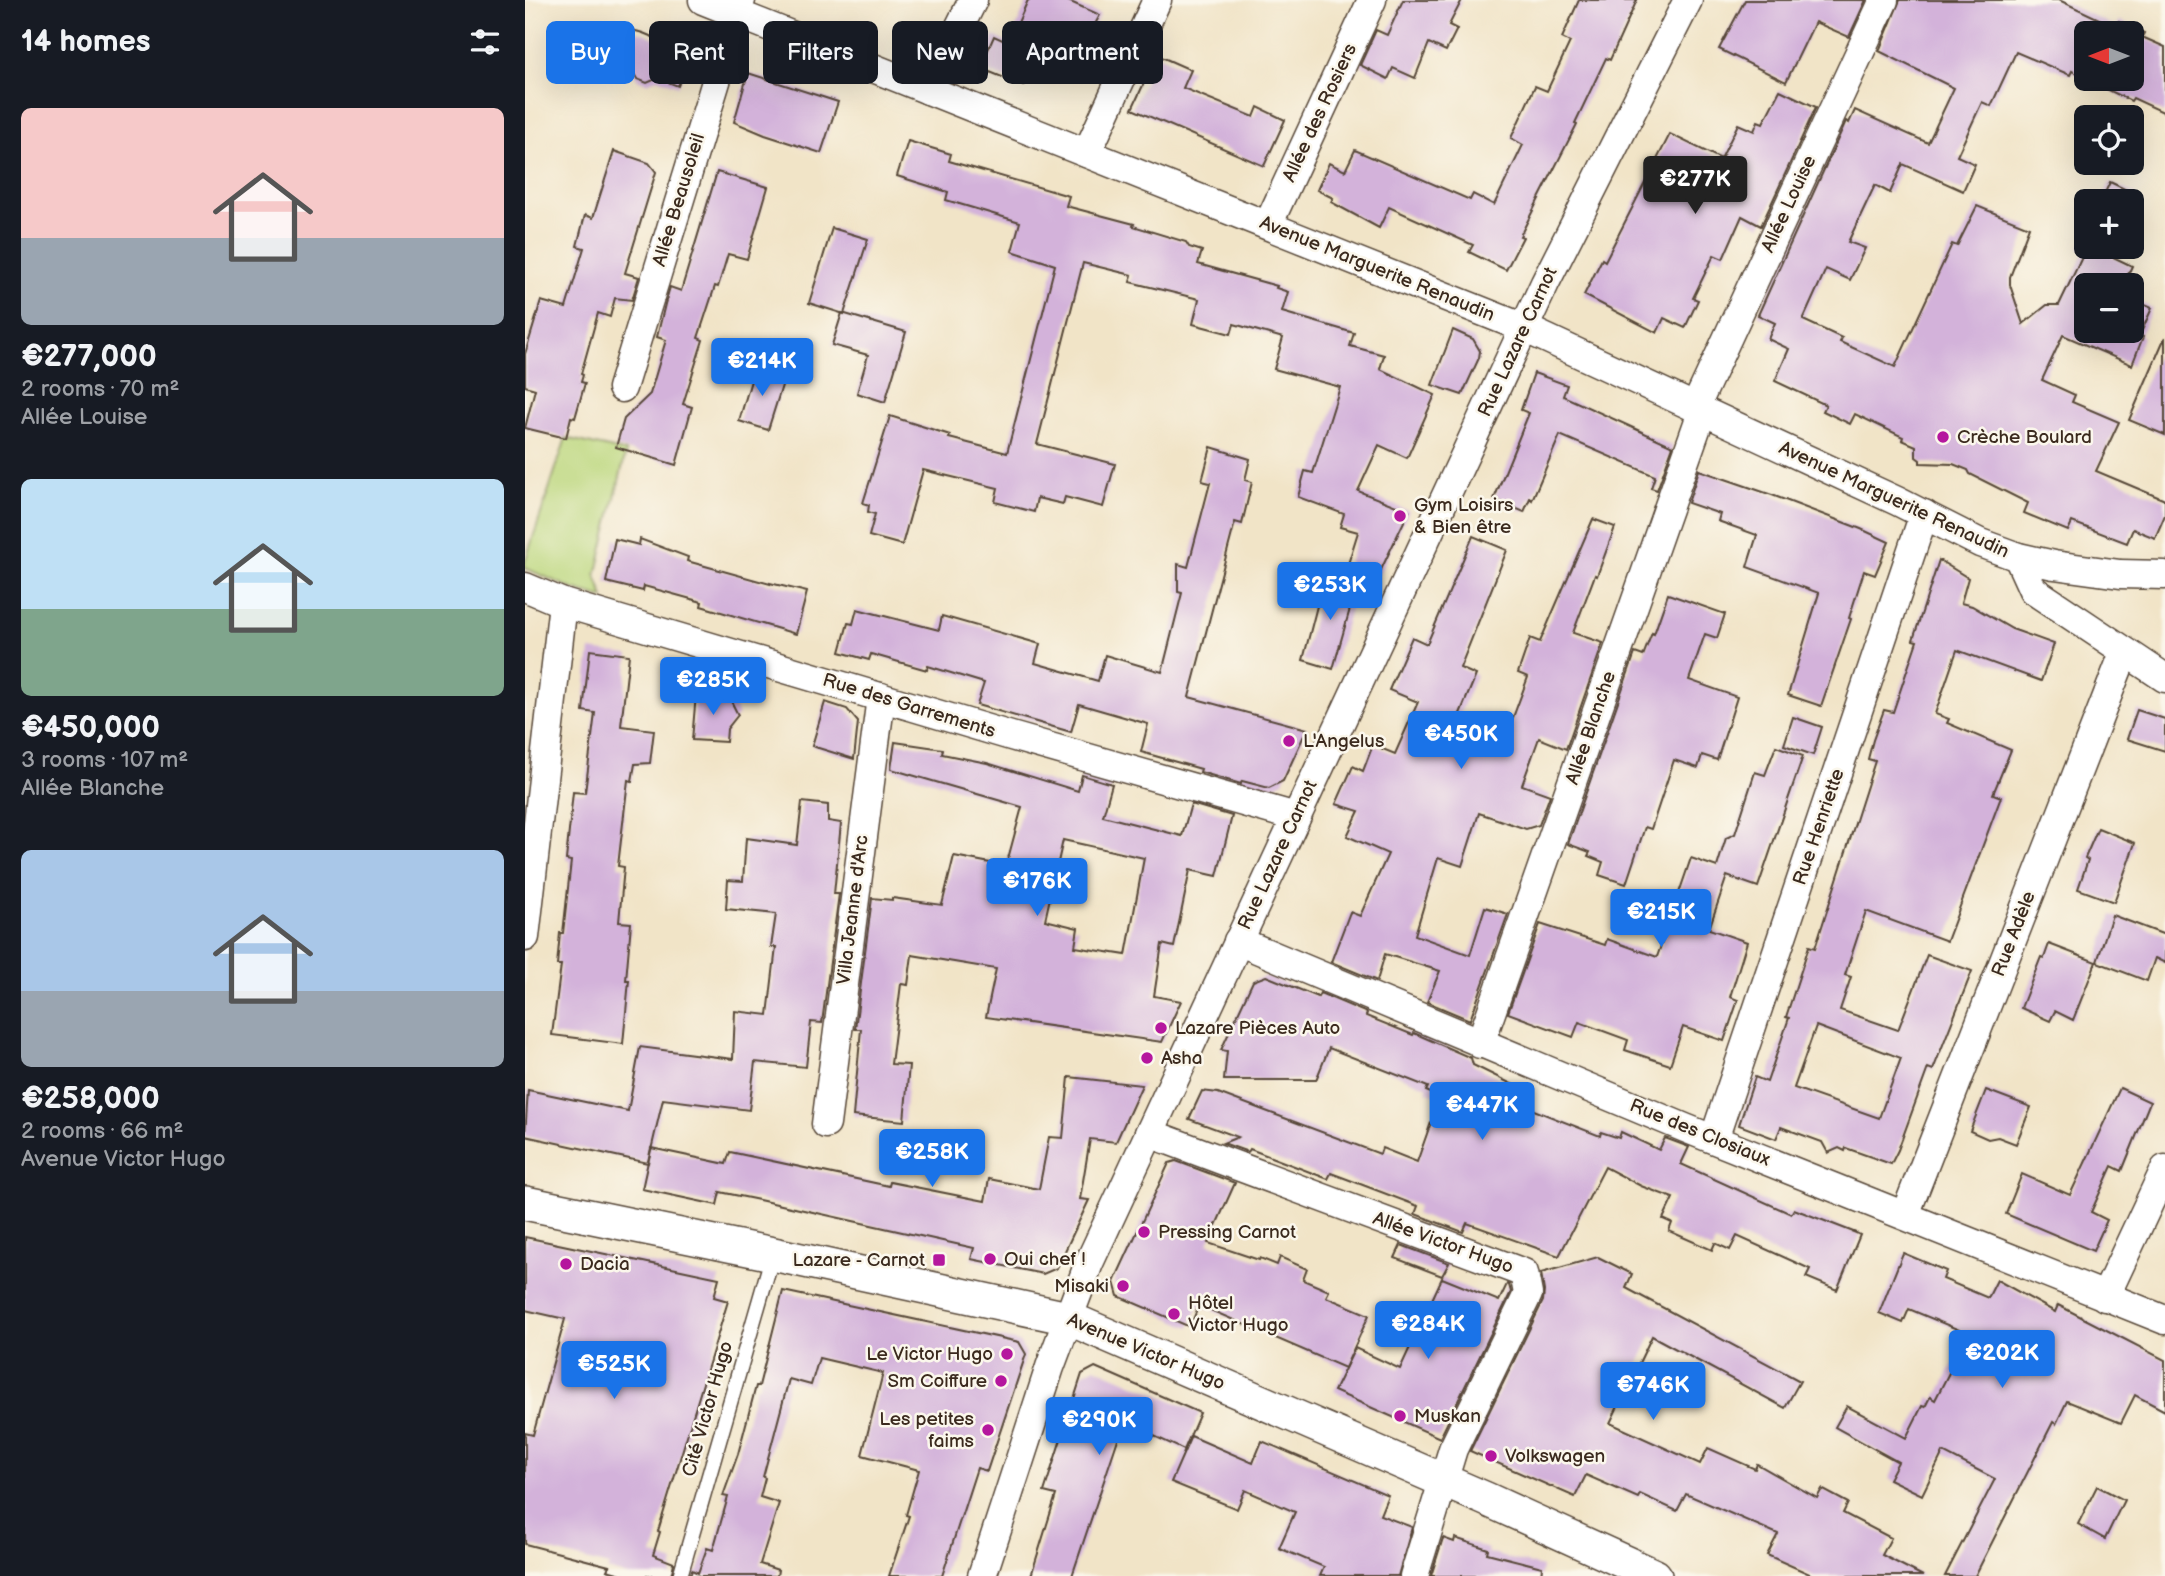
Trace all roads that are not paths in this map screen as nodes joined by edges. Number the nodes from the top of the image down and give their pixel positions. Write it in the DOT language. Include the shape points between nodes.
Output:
graph roads {
  1 [pos="703,0"];
  2 [pos="973,0"];
  3 [pos="1157,0"];
  4 [pos="1372,0"];
  5 [pos="1688,0"];
  6 [pos="1884,0"];
  7 [pos="739,7"];
  8 [pos="928,90"];
  9 [pos="1087,153"];
  10 [pos="1268,225"];
  11 [pos="1524,328"];
  12 [pos="622,387"];
  13 [pos="1698,410"];
  14 [pos="1924,514"];
  15 [pos="2018,557"];
  16 [pos="2165,575"];
  17 [pos="525,587"];
  18 [pos="563,603"];
  19 [pos="2124,653"];
  20 [pos="2165,678"];
  21 [pos="881,697"];
  22 [pos="1296,817"];
  23 [pos="525,937"];
  24 [pos="1238,941"];
  25 [pos="1480,1044"];
  26 [pos="826,1124"];
  27 [pos="1149,1133"];
  28 [pos="1714,1139"];
  29 [pos="2165,1169"];
  30 [pos="525,1203"];
  31 [pos="1905,1215"];
  32 [pos="773,1254"];
  33 [pos="2105,1297"];
  34 [pos="1068,1318"];
  35 [pos="2165,1320"];
  36 [pos="1445,1481"];
  37 [pos="680,1576"];
  38 [pos="982,1576"];
  39 [pos="1414,1576"];
  40 [pos="1655,1576"];
  1 -- 7 [label="street, Avenue Marguerite Renaudin"];
  2 -- 8 [label="street"];
  3 -- 9 [label="street"];
  4 -- 10 [label="street, Allée des Rosiers"];
  5 -- 11 [label="street, Rue Lazare Carnot"];
  6 -- 13 [label="street, Allée Louise"];
  7 -- 8 [label="street, Avenue Marguerite Renaudin"];
  7 -- 12 [label="street, Allée Beausoleil"];
  8 -- 9 [label="street, Avenue Marguerite Renaudin"];
  9 -- 10 [label="street, Avenue Marguerite Renaudin"];
  10 -- 11 [label="street, Avenue Marguerite Renaudin"];
  11 -- 13 [label="street, Avenue Marguerite Renaudin"];
  11 -- 22 [label="street, Rue Lazare Carnot"];
  13 -- 14 [label="street, Avenue Marguerite Renaudin"];
  13 -- 25 [label="street, Allée Blanche"];
  14 -- 15 [label="street, Avenue Marguerite Renaudin"];
  14 -- 28 [label="street, Rue Henriette"];
  15 -- 16 [label="street, Avenue Marguerite Renaudin" via="2120,574"];
  15 -- 19 [label="street" via="2033,590"];
  17 -- 18 [label="street, Rue des Garrements"];
  18 -- 21 [label="street, Rue des Garrements"];
  18 -- 23 [label="street"];
  19 -- 20 [label="street"];
  19 -- 31 [label="street, Rue Adèle"];
  21 -- 22 [label="street, Rue des Garrements"];
  21 -- 26 [label="street, Villa Jeanne d'Arc"];
  22 -- 24 [label="street, Rue Lazare Carnot"];
  24 -- 25 [label="street, Rue des Closiaux"];
  24 -- 27 [label="street, Rue Lazare Carnot"];
  25 -- 28 [label="street, Rue des Closiaux"];
  27 -- 34 [label="street, Rue Lazare Carnot"];
  27 -- 36 [label="street, Allée Victor Hugo" via="1524,1273 1528,1294 1453,1449"];
  28 -- 31 [label="street, Rue des Closiaux"];
  29 -- 33 [label="street"];
  30 -- 32 [label="street, Avenue Victor Hugo"];
  31 -- 33 [label="street, Rue des Closiaux"];
  32 -- 34 [label="street, Avenue Victor Hugo"];
  32 -- 37 [label="lane, Cité Victor Hugo"];
  33 -- 35 [label="street, Rue des Closiaux"];
  34 -- 36 [label="street, Avenue Victor Hugo"];
  34 -- 38 [label="street, Rue Lazare Carnot"];
  36 -- 39 [label="street"];
  36 -- 40 [label="street, Avenue Victor Hugo"];
}
